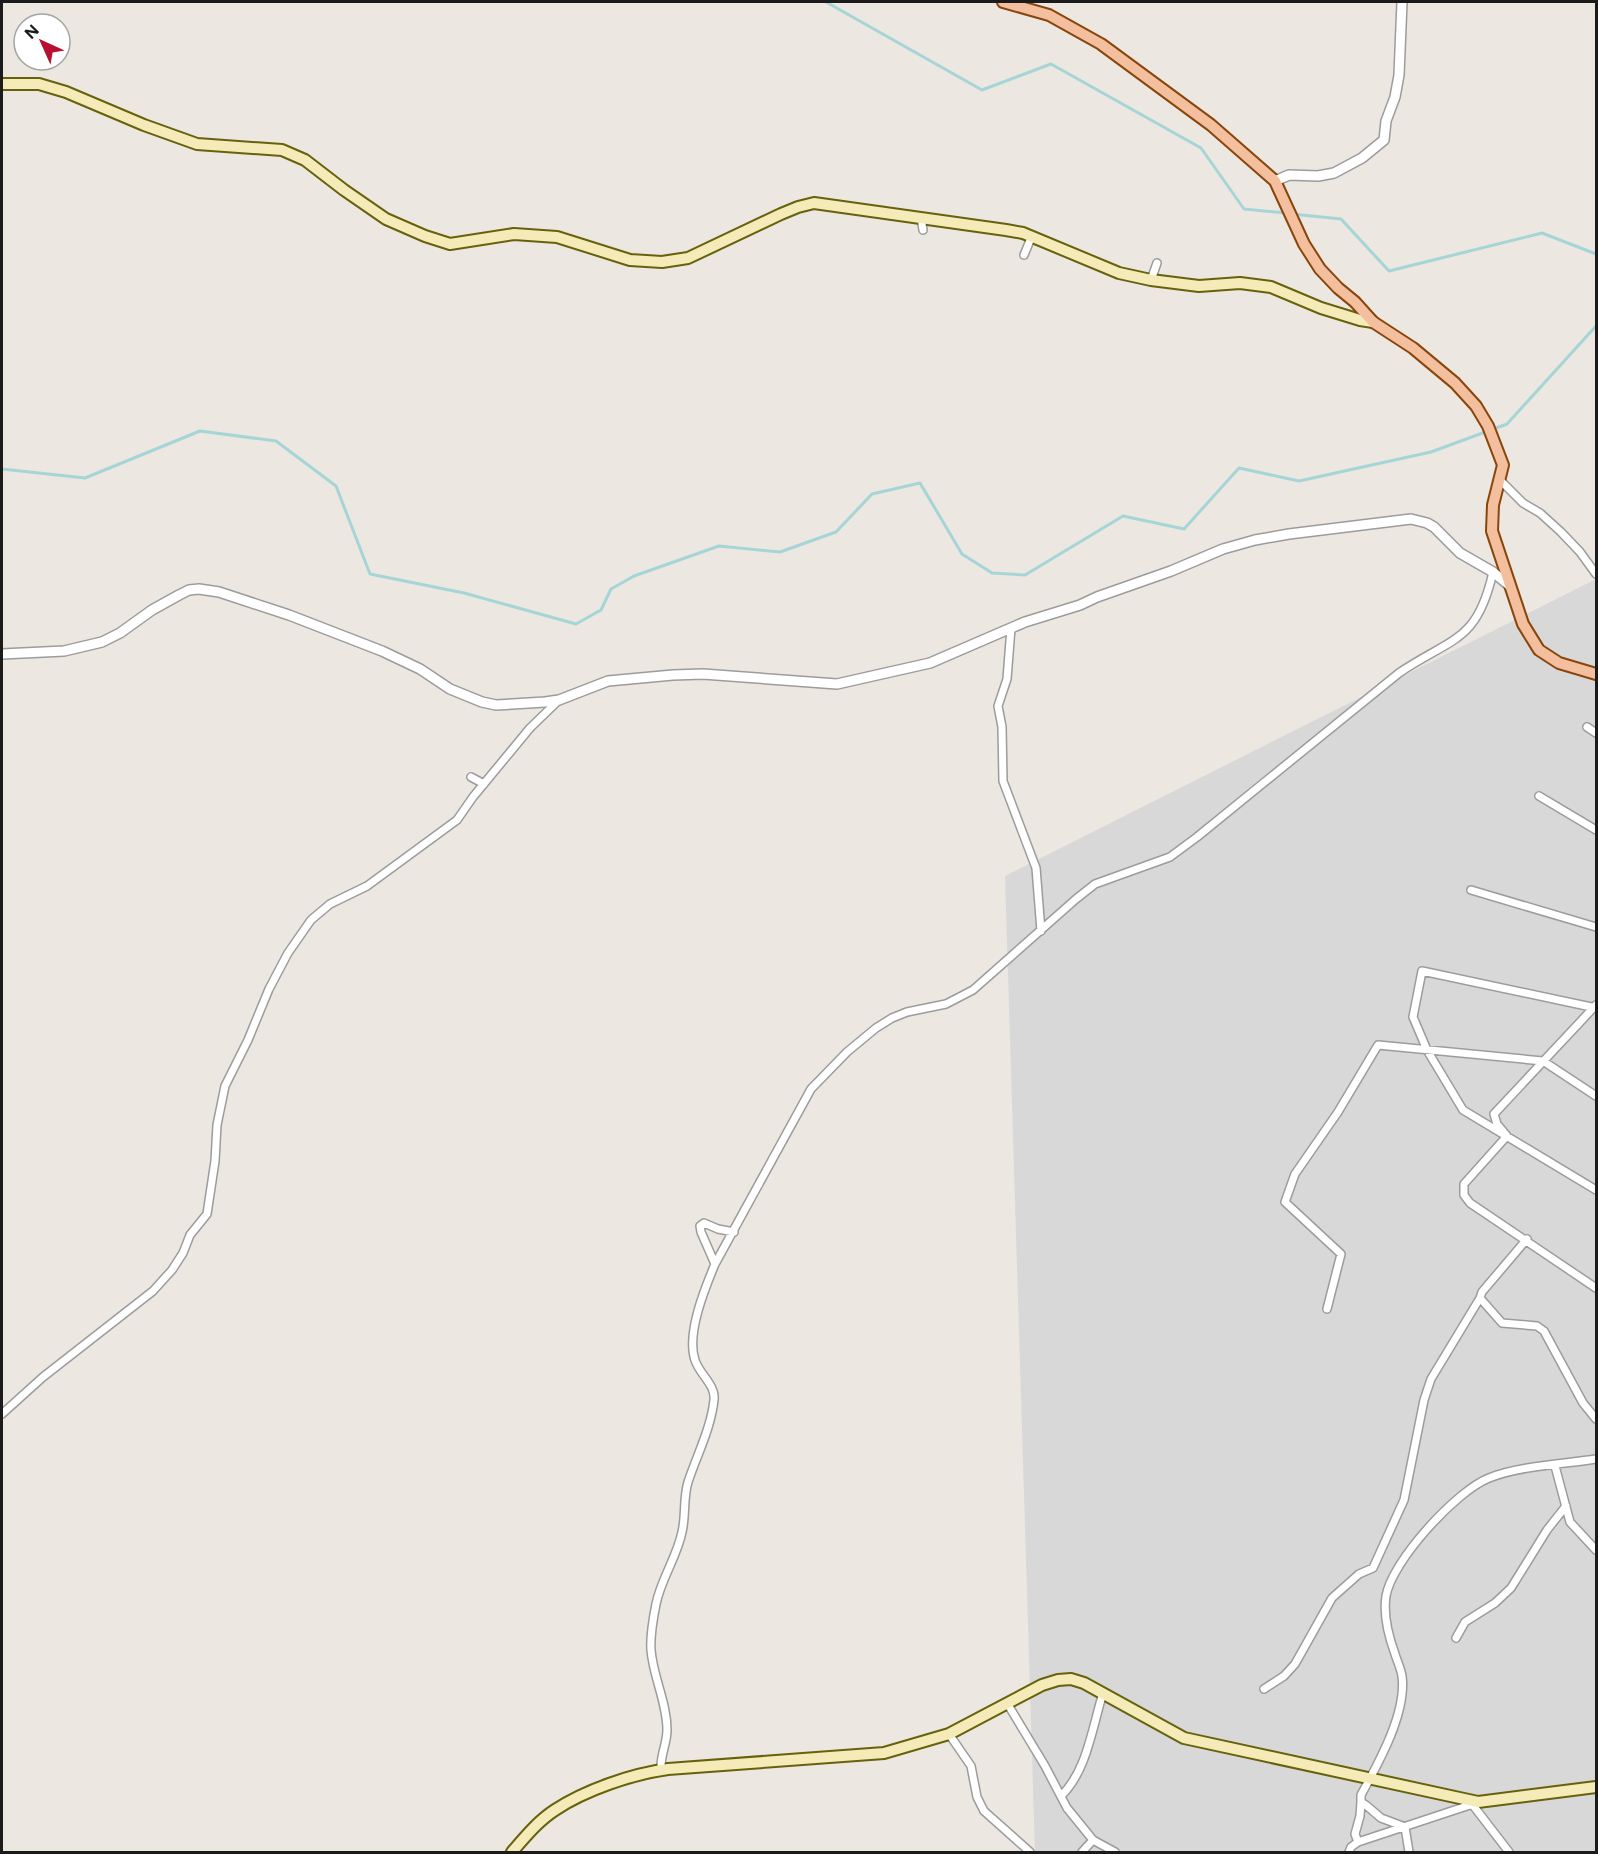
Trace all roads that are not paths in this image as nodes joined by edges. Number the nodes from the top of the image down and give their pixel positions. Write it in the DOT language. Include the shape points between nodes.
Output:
graph roads {
  1 [pos="1003,2"];
  2 [pos="1402,2"];
  3 [pos="2,84"];
  4 [pos="1275,181"];
  5 [pos="921,218"];
  6 [pos="923,230"];
  7 [pos="1031,238"];
  8 [pos="1024,255"];
  9 [pos="1157,263"];
  10 [pos="1151,280"];
  11 [pos="1373,322"];
  12 [pos="1499,478"];
  13 [pos="1493,572"];
  14 [pos="1596,574"];
  15 [pos="1509,586"];
  16 [pos="1011,628"];
  17 [pos="2,654"];
  18 [pos="1596,674"];
  19 [pos="559,700"];
  20 [pos="1587,727"];
  21 [pos="1596,733"];
  22 [pos="471,777"];
  23 [pos="484,784"];
  24 [pos="1539,796"];
  25 [pos="1596,830"];
  26 [pos="1471,890"];
  27 [pos="1596,927"];
  28 [pos="1041,931"];
  29 [pos="1596,1007"];
  30 [pos="1427,1050"];
  31 [pos="1543,1061"];
  32 [pos="1596,1096"];
  33 [pos="1507,1136"];
  34 [pos="1596,1190"];
  35 [pos="734,1232"];
  36 [pos="1527,1239"];
  37 [pos="716,1264"];
  38 [pos="1596,1288"];
  39 [pos="1480,1298"];
  40 [pos="1328,1309"];
  41 [pos="2,1414"];
  42 [pos="1596,1419"];
  43 [pos="1596,1459"];
  44 [pos="1555,1466"];
  45 [pos="1566,1506"];
  46 [pos="1596,1550"];
  47 [pos="1456,1638"];
  48 [pos="1264,1689"];
  49 [pos="1103,1693"];
  50 [pos="1007,1703"];
  51 [pos="949,1734"];
  52 [pos="661,1770"];
  53 [pos="1371,1777"];
  54 [pos="1596,1786"];
  55 [pos="1061,1796"];
  56 [pos="1361,1802"];
  57 [pos="1475,1803"];
  58 [pos="1405,1827"];
  59 [pos="1093,1840"];
  60 [pos="1358,1842"];
  61 [pos="512,1852"];
  62 [pos="1030,1852"];
  63 [pos="1082,1852"];
  64 [pos="1114,1852"];
  65 [pos="1349,1852"];
  66 [pos="1409,1852"];
  67 [pos="1509,1852"];
  1 -- 4 [label="main road" via="1049,15 1101,44 1211,125"];
  2 -- 4 [label="street" via="1399,75 1384,140 1334,173 1289,175"];
  3 -- 5 [label="main road" via="39,84 66,92 197,144 282,150 305,160 386,219 450,244 514,234 557,237 630,260 662,262 688,258 790,210 814,203"];
  4 -- 11 [label="main road" via="1320,269"];
  5 -- 6 [label="street"];
  5 -- 7 [label="main road" via="1023,233"];
  7 -- 8 [label="street"];
  7 -- 10 [label="main road" via="1119,273"];
  9 -- 10 [label="street"];
  10 -- 11 [label="main road" via="1199,286 1272,287 1321,308"];
  11 -- 12 [label="main road" via="1413,348 1476,406 1503,465"];
  12 -- 14 [label="street" via="1523,503 1561,532"];
  12 -- 15 [label="main road" via="1492,531"];
  13 -- 15 [label="street"];
  13 -- 16 [label="street" via="1460,553 1427,523 1411,519 1374,523 1255,540 1223,549"];
  13 -- 28 [label="street" via="1487,596 1467,631 1400,672 1170,857 1095,884"];
  15 -- 18 [label="main road" via="1522,624 1539,650 1559,663"];
  16 -- 19 [label="street" via="930,663 837,684 693,674 608,681"];
  16 -- 28 [label="street" via="1006,679 998,706 1003,781 1036,868"];
  17 -- 19 [label="street" via="64,651 102,642 179,595 200,589 289,615 382,651 482,702 511,705"];
  19 -- 23 [label="street"];
  20 -- 21 [label="street"];
  22 -- 23 [label="street"];
  23 -- 41 [label="street" via="452,825 367,886 330,904 311,920 288,953 225,1086 207,1214 190,1235 183,1253 153,1291"];
  24 -- 25 [label="street"];
  26 -- 27 [label="street"];
  28 -- 35 [label="street" via="973,990 944,1005 892,1018 847,1052 812,1089"];
  29 -- 30 [label="street" via="1422,971 1413,1017"];
  29 -- 31 [label="street"];
  30 -- 31 [label="street"];
  30 -- 33 [label="street" via="1463,1110"];
  30 -- 40 [label="street" via="1378,1045 1295,1174 1285,1202 1341,1254"];
  31 -- 32 [label="street"];
  31 -- 33 [label="street" via="1494,1114"];
  33 -- 34 [label="street"];
  33 -- 36 [label="street" via="1464,1184 1464,1195 1470,1203"];
  35 -- 37 [label="street"];
  35 -- 37 [label="street" via="704,1223 700,1226"];
  36 -- 38 [label="street"];
  36 -- 39 [label="street"];
  37 -- 52 [label="street" via="692,1345 694,1359 714,1393 714,1400 687,1486 677,1551 653,1617 651,1650 667,1731"];
  39 -- 42 [label="street" via="1502,1323 1537,1326 1544,1331"];
  39 -- 48 [label="street" via="1431,1379 1404,1500 1373,1568 1359,1574 1332,1598 1295,1664"];
  43 -- 44 [label="street"];
  44 -- 45 [label="street"];
  44 -- 53 [label="street" via="1487,1478 1457,1498 1400,1564 1386,1596 1385,1621 1402,1674 1400,1702 1394,1726"];
  45 -- 46 [label="street" via="1570,1522"];
  45 -- 47 [label="street" via="1511,1588 1466,1622"];
  49 -- 50 [label="main road" via="1079,1680 1065,1679 1042,1685"];
  49 -- 53 [label="main road" via="1184,1738"];
  49 -- 55 [label="street" via="1082,1766"];
  50 -- 51 [label="main road"];
  50 -- 55 [label="street"];
  51 -- 52 [label="main road" via="872,1755"];
  51 -- 62 [label="street" via="971,1766 976,1797 984,1811"];
  52 -- 61 [label="main road" via="610,1785 561,1807 538,1824"];
  53 -- 56 [label="street"];
  53 -- 57 [label="main road"];
  54 -- 57 [label="main road"];
  55 -- 59 [label="street"];
  56 -- 58 [label="street" via="1381,1818"];
  56 -- 60 [label="street" via="1355,1834"];
  57 -- 58 [label="street"];
  57 -- 67 [label="street"];
  58 -- 60 [label="street"];
  58 -- 66 [label="street"];
  59 -- 63 [label="street"];
  59 -- 64 [label="street"];
  60 -- 65 [label="street"];
}
